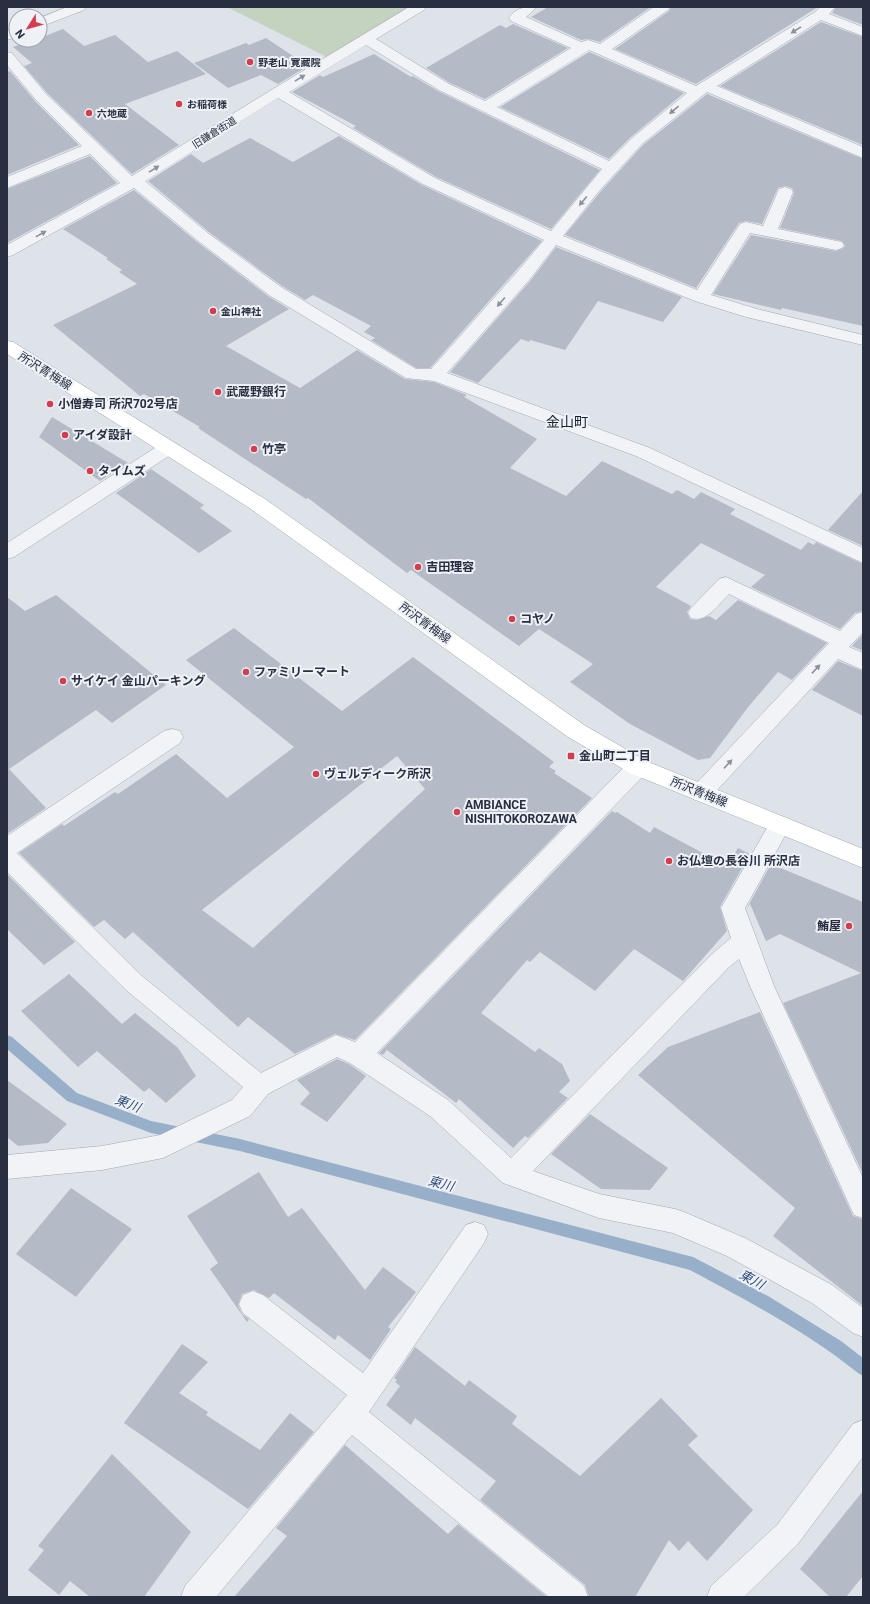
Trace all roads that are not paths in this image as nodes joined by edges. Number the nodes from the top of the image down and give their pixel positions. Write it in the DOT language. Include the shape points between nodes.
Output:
graph roads {
  1 [pos="79,7"];
  2 [pos="419,7"];
  3 [pos="530,7"];
  4 [pos="663,7"];
  5 [pos="824,11"];
  6 [pos="48,20"];
  7 [pos="863,32"];
  8 [pos="366,39"];
  9 [pos="582,48"];
  10 [pos="601,50"];
  11 [pos="7,56"];
  12 [pos="701,89"];
  13 [pos="278,92"];
  14 [pos="486,107"];
  15 [pos="92,148"];
  16 [pos="863,153"];
  17 [pos="611,168"];
  18 [pos="7,183"];
  19 [pos="132,183"];
  20 [pos="785,192"];
  21 [pos="769,231"];
  22 [pos="553,238"];
  23 [pos="836,245"];
  24 [pos="7,252"];
  25 [pos="701,297"];
  26 [pos="863,340"];
  27 [pos="7,346"];
  28 [pos="436,375"];
  29 [pos="168,448"];
  30 [pos="7,552"];
  31 [pos="863,556"];
  32 [pos="698,613"];
  33 [pos="863,619"];
  34 [pos="839,645"];
  35 [pos="863,662"];
  36 [pos="172,737"];
  37 [pos="638,767"];
  38 [pos="702,793"];
  39 [pos="780,825"];
  40 [pos="7,848"];
  41 [pos="7,858"];
  42 [pos="863,859"];
  43 [pos="744,942"];
  44 [pos="359,1055"];
  45 [pos="259,1086"];
  46 [pos="7,1167"];
  47 [pos="512,1175"];
  48 [pos="863,1206"];
  49 [pos="475,1234"];
  50 [pos="253,1304"];
  51 [pos="863,1324"];
  52 [pos="358,1403"];
  53 [pos="863,1434"];
  54 [pos="196,1597"];
  55 [pos="573,1597"];
  56 [pos="722,1597"];
  1 -- 6 [label="street"];
  2 -- 8 [label="street, 旧鎌倉街道"];
  3 -- 9 [label="street" via="516,18"];
  4 -- 10 [label="street"];
  5 -- 7 [label="street"];
  5 -- 12 [label="street, one-way"];
  13 -- 8 [label="street, 旧鎌倉街道, one-way"];
  8 -- 14 [label="street" via="444,87"];
  9 -- 10 [label="street" via="588,44"];
  9 -- 14 [label="street"];
  10 -- 12 [label="street"];
  11 -- 15 [label="street" via="42,98"];
  12 -- 16 [label="street"];
  12 -- 17 [label="street, one-way" via="637,141"];
  19 -- 13 [label="street, 旧鎌倉街道, one-way"];
  13 -- 22 [label="street" via="429,181"];
  14 -- 17 [label="street"];
  15 -- 18 [label="street"];
  15 -- 19 [label="street" via="124,179"];
  17 -- 22 [label="street, one-way"];
  24 -- 19 [label="street, 旧鎌倉街道, one-way"];
  19 -- 28 [label="street" via="142,186 203,237 275,291 412,374"];
  20 -- 21 [label="street"];
  21 -- 23 [label="street"];
  21 -- 25 [label="street" via="746,227"];
  22 -- 25 [label="street"];
  22 -- 28 [label="street, one-way" via="492,313"];
  25 -- 26 [label="street" via="752,313"];
  27 -- 29 [label="main road, 所沢青梅線"];
  28 -- 31 [label="street" via="643,452"];
  29 -- 30 [label="street"];
  29 -- 37 [label="main road, 所沢青梅線" via="284,522 576,731"];
  32 -- 34 [label="street" via="726,584"];
  33 -- 34 [label="street"];
  34 -- 35 [label="street"];
  38 -- 34 [label="street, one-way"];
  36 -- 40 [label="street"];
  37 -- 38 [label="main road, 所沢青梅線"];
  37 -- 44 [label="street"];
  38 -- 39 [label="main road, 所沢青梅線"];
  39 -- 42 [label="main road, 所沢青梅線"];
  39 -- 43 [label="street" via="733,908"];
  41 -- 45 [label="street" via="134,983"];
  43 -- 47 [label="street" via="720,961"];
  43 -- 48 [label="street"];
  44 -- 45 [label="street" via="336,1046"];
  44 -- 47 [label="street" via="439,1108"];
  45 -- 46 [label="street" via="241,1108 163,1146 102,1158"];
  47 -- 51 [label="street" via="599,1206 675,1221 743,1251 822,1294"];
  49 -- 52 [label="street"];
  50 -- 52 [label="street"];
  52 -- 54 [label="street"];
  52 -- 55 [label="street"];
  53 -- 56 [label="street" via="787,1535"];
}
